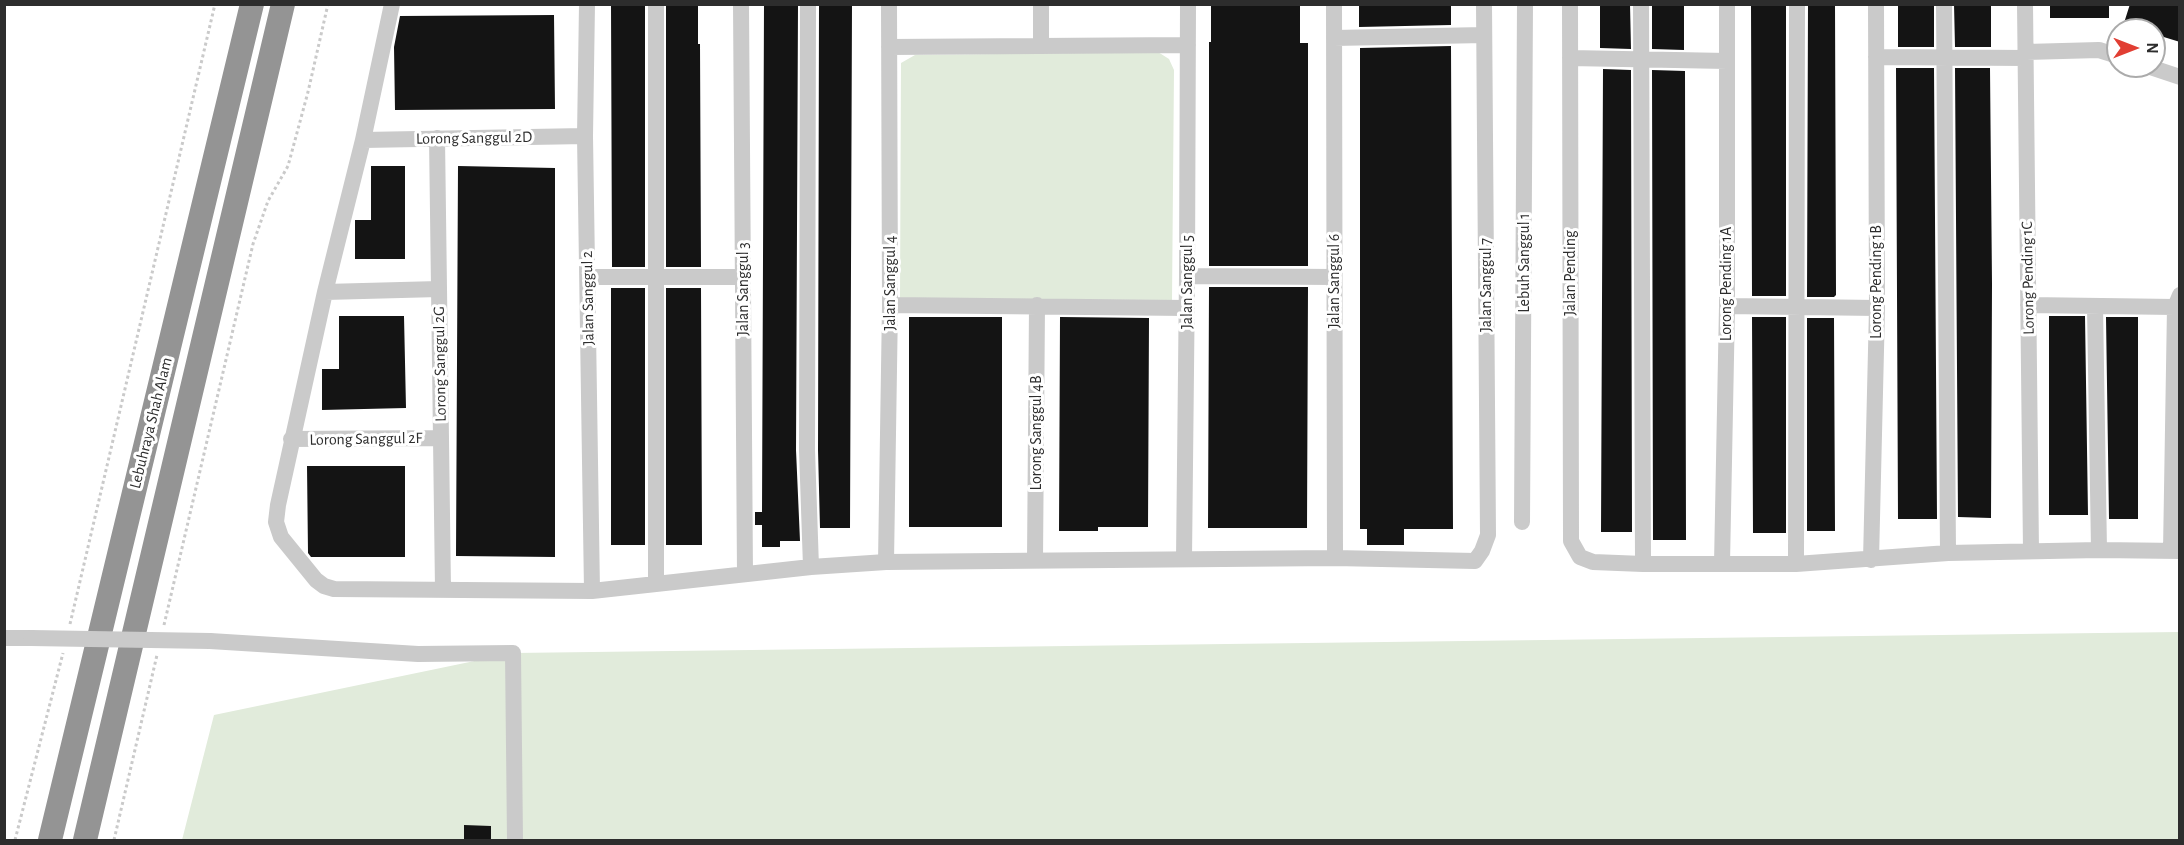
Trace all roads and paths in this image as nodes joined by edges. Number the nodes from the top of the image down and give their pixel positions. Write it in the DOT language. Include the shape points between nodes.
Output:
graph roads {
  1 [pos="215,4"];
  2 [pos="252,4"];
  3 [pos="283,4"];
  4 [pos="328,4"];
  5 [pos="392,4"];
  6 [pos="587,4"];
  7 [pos="656,4"];
  8 [pos="741,4"];
  9 [pos="808,4"];
  10 [pos="889,4"];
  11 [pos="1041,4"];
  12 [pos="1188,4"];
  13 [pos="1334,4"];
  14 [pos="1484,4"];
  15 [pos="1525,4"];
  16 [pos="1570,4"];
  17 [pos="1641,4"];
  18 [pos="1727,4"];
  19 [pos="1797,4"];
  20 [pos="1876,4"];
  21 [pos="1944,4"];
  22 [pos="2025,4"];
  23 [pos="1484,35"];
  24 [pos="1334,38"];
  25 [pos="1188,45"];
  26 [pos="1041,46"];
  27 [pos="889,47"];
  28 [pos="2106,52"];
  29 [pos="2026,55"];
  30 [pos="1876,57"];
  31 [pos="1570,58"];
  32 [pos="1945,58"];
  33 [pos="1641,59"];
  34 [pos="1727,61"];
  35 [pos="585,136"];
  36 [pos="437,138"];
  37 [pos="363,140"];
  38 [pos="1187,276"];
  39 [pos="588,277"];
  40 [pos="656,277"];
  41 [pos="742,277"];
  42 [pos="1334,278"];
  43 [pos="440,289"];
  44 [pos="325,292"];
  45 [pos="2177,301"];
  46 [pos="890,305"];
  47 [pos="1037,305"];
  48 [pos="2028,305"];
  49 [pos="1727,306"];
  50 [pos="2095,306"];
  51 [pos="1797,307"];
  52 [pos="1187,308"];
  53 [pos="1877,308"];
  54 [pos="441,438"];
  55 [pos="291,439"];
  56 [pos="1522,522"];
  57 [pos="2099,550"];
  58 [pos="2031,551"];
  59 [pos="2175,551"];
  60 [pos="1948,553"];
  61 [pos="1335,558"];
  62 [pos="1184,559"];
  63 [pos="1035,560"];
  64 [pos="1871,560"];
  65 [pos="886,562"];
  66 [pos="1643,564"];
  67 [pos="1722,564"];
  68 [pos="1796,564"];
  69 [pos="810,567"];
  70 [pos="745,574"];
  71 [pos="656,584"];
  72 [pos="443,589"];
  73 [pos="592,591"];
  74 [pos="68,632"];
  75 [pos="162,634"];
  76 [pos="4,638"];
  77 [pos="65,644"];
  78 [pos="159,646"];
  79 [pos="15,840"];
  80 [pos="50,840"];
  81 [pos="85,840"];
  82 [pos="114,840"];
  83 [pos="514,840"];
  1 -- 74 [label="path"];
  2 -- 80 [label="highway, Lebuhraya Shah Alam"];
  3 -- 81 [label="highway, Lebuhraya Shah Alam"];
  4 -- 75 [label="path" via="288,166 268,201 253,244"];
  5 -- 37 [label="street"];
  6 -- 35 [label="street, Jalan Sanggul 2"];
  7 -- 40 [label="street"];
  8 -- 41 [label="street, Jalan Sanggul 3"];
  9 -- 69 [label="street"];
  10 -- 27 [label="street, Jalan Sanggul 4"];
  11 -- 26 [label="street"];
  12 -- 25 [label="street, Jalan Sanggul 5"];
  13 -- 24 [label="street, Jalan Sanggul 6"];
  14 -- 23 [label="street, Jalan Sanggul 7"];
  15 -- 56 [label="street, Lebuh Sanggul 1"];
  16 -- 31 [label="street, Jalan Pending"];
  17 -- 33 [label="street"];
  18 -- 34 [label="street, Lorong Pending 1A"];
  19 -- 51 [label="street"];
  20 -- 30 [label="street, Lorong Pending 1B"];
  21 -- 32 [label="street"];
  22 -- 29 [label="street, Lorong Pending 1C"];
  23 -- 24 [label="street"];
  23 -- 61 [label="street, Jalan Sanggul 7" via="1488,535 1475,561"];
  24 -- 42 [label="street, Jalan Sanggul 6"];
  25 -- 26 [label="street"];
  25 -- 38 [label="street, Jalan Sanggul 5"];
  26 -- 27 [label="street"];
  27 -- 46 [label="street, Jalan Sanggul 4"];
  28 -- 29 [label="street"];
  29 -- 32 [label="street"];
  29 -- 48 [label="street, Lorong Pending 1C"];
  30 -- 32 [label="street"];
  30 -- 53 [label="street, Lorong Pending 1B"];
  31 -- 33 [label="street"];
  31 -- 66 [label="street, Jalan Pending" via="1571,541 1581,557 1593,562"];
  32 -- 60 [label="street"];
  33 -- 34 [label="street"];
  33 -- 66 [label="street"];
  34 -- 49 [label="street, Lorong Pending 1A"];
  35 -- 36 [label="street, Lorong Sanggul 2D"];
  35 -- 39 [label="street, Jalan Sanggul 2"];
  36 -- 37 [label="street, Lorong Sanggul 2D"];
  36 -- 43 [label="street, Lorong Sanggul 2G"];
  37 -- 44 [label="street"];
  38 -- 42 [label="street"];
  38 -- 52 [label="street, Jalan Sanggul 5"];
  39 -- 40 [label="street"];
  39 -- 73 [label="street, Jalan Sanggul 2"];
  40 -- 41 [label="street"];
  40 -- 71 [label="street"];
  41 -- 70 [label="street, Jalan Sanggul 3"];
  42 -- 61 [label="street, Jalan Sanggul 6"];
  43 -- 44 [label="street"];
  43 -- 54 [label="street, Lorong Sanggul 2G"];
  44 -- 55 [label="street"];
  45 -- 50 [label="street"];
  45 -- 59 [label="street"];
  46 -- 47 [label="street"];
  46 -- 65 [label="street, Jalan Sanggul 4"];
  47 -- 52 [label="street"];
  47 -- 63 [label="street, Lorong Sanggul 4B"];
  48 -- 50 [label="street"];
  48 -- 58 [label="street, Lorong Pending 1C"];
  49 -- 51 [label="street"];
  49 -- 67 [label="street, Lorong Pending 1A"];
  50 -- 57 [label="street"];
  51 -- 53 [label="street"];
  51 -- 68 [label="street"];
  52 -- 62 [label="street, Jalan Sanggul 5"];
  53 -- 64 [label="street, Lorong Pending 1B"];
  54 -- 55 [label="street, Lorong Sanggul 2F"];
  54 -- 72 [label="street, Lorong Sanggul 2G"];
  55 -- 72 [label="street" via="276,522 281,537 316,580 334,589"];
  57 -- 58 [label="street"];
  57 -- 59 [label="street"];
  58 -- 60 [label="street"];
  60 -- 64 [label="street"];
  61 -- 62 [label="street"];
  62 -- 63 [label="street"];
  63 -- 65 [label="street"];
  64 -- 68 [label="street"];
  65 -- 69 [label="street"];
  66 -- 67 [label="street"];
  67 -- 68 [label="street"];
  69 -- 70 [label="street"];
  70 -- 71 [label="street"];
  71 -- 73 [label="street"];
  72 -- 73 [label="street"];
  76 -- 83 [label="street, bridge" via="210,641 418,654 513,653"];
  77 -- 79 [label="path"];
  78 -- 82 [label="path"];
}
